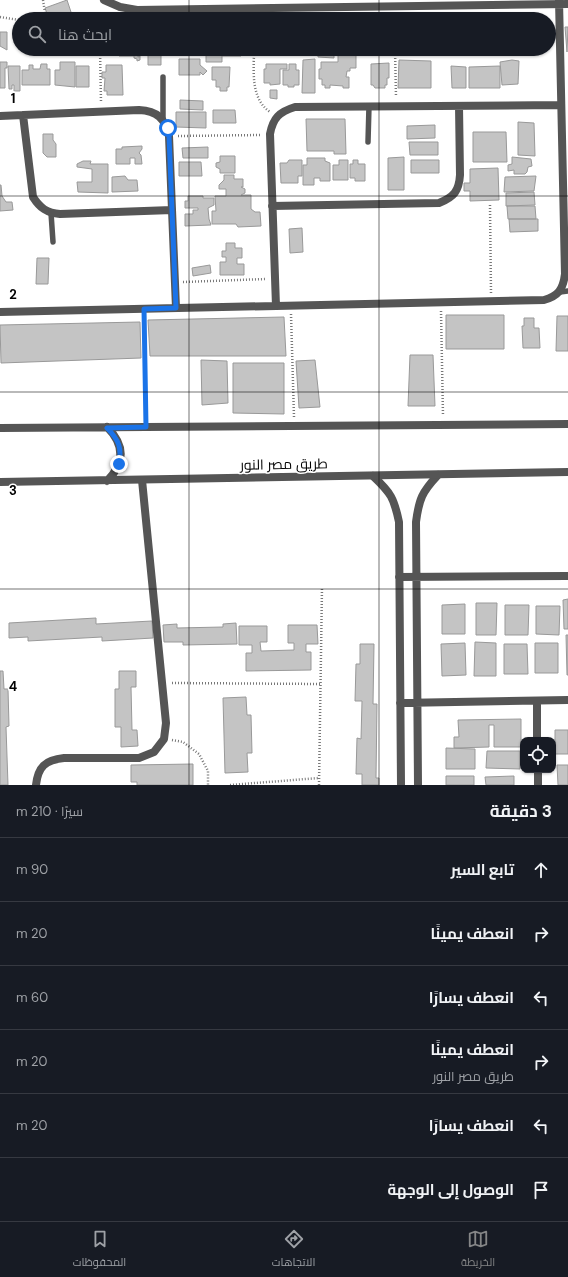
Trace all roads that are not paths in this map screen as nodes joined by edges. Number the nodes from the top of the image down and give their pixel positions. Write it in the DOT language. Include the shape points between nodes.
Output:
graph roads {
  1 [pos="104,0"];
  2 [pos="559,2"];
  3 [pos="458,3"];
  4 [pos="568,4"];
  5 [pos="163,77"];
  6 [pos="561,105"];
  7 [pos="369,106"];
  8 [pos="459,106"];
  9 [pos="23,115"];
  10 [pos="0,116"];
  11 [pos="163,121"];
  12 [pos="368,142"];
  13 [pos="272,206"];
  14 [pos="172,210"];
  15 [pos="52,213"];
  16 [pos="53,242"];
  17 [pos="564,291"];
  18 [pos="276,306"];
  19 [pos="176,308"];
  20 [pos="0,312"];
  21 [pos="568,424"];
  22 [pos="0,428"];
  23 [pos="107,428"];
  24 [pos="568,472"];
  25 [pos="438,475"];
  26 [pos="373,476"];
  27 [pos="142,480"];
  28 [pos="107,481"];
  29 [pos="0,482"];
  30 [pos="568,576"];
  31 [pos="399,577"];
  32 [pos="417,577"];
  33 [pos="568,700"];
  34 [pos="537,701"];
  35 [pos="417,703"];
  36 [pos="400,704"];
  37 [pos="537,737"];
  38 [pos="538,773"];
  39 [pos="36,785"];
  40 [pos="401,785"];
  41 [pos="418,785"];
  42 [pos="538,785"];
  1 -- 3 [label="street" via="120,7 137,10"];
  2 -- 3 [label="street"];
  2 -- 4 [label="street"];
  2 -- 6 [label="street"];
  5 -- 11 [label="lane"];
  6 -- 8 [label="street"];
  6 -- 17 [label="street"];
  7 -- 8 [label="street"];
  7 -- 12 [label="lane"];
  7 -- 13 [label="street" via="295,107 285,110 278,116 272,124 270,134"];
  8 -- 13 [label="street" via="459,184 455,193 448,199 439,203"];
  9 -- 10 [label="street"];
  9 -- 11 [label="street" via="148,110"];
  9 -- 15 [label="street" via="33,197 44,210"];
  11 -- 14 [label="street" via="168,128 169,136"];
  13 -- 18 [label="street"];
  14 -- 15 [label="street"];
  14 -- 19 [label="street"];
  15 -- 16 [label="lane"];
  17 -- 18 [label="street" via="544,300"];
  18 -- 19 [label="street"];
  19 -- 20 [label="street"];
  21 -- 23 [label="street"];
  22 -- 23 [label="street"];
  23 -- 28 [label="street" via="119,444 120,454 119,464"];
  24 -- 25 [label="street, طريق مصر النور"];
  25 -- 26 [label="street, طريق مصر النور"];
  25 -- 32 [label="street" via="426,488 418,504"];
  26 -- 27 [label="street, طريق مصر النور"];
  26 -- 31 [label="street" via="387,488 396,504 399,522"];
  27 -- 28 [label="street, طريق مصر النور"];
  27 -- 39 [label="street" via="166,723 164,739 154,752 139,758 53,759 37,774"];
  28 -- 29 [label="street, طريق مصر النور"];
  30 -- 32 [label="street"];
  31 -- 32 [label="street"];
  31 -- 36 [label="street"];
  32 -- 35 [label="street"];
  33 -- 34 [label="street"];
  34 -- 35 [label="street"];
  34 -- 37 [label="street"];
  35 -- 36 [label="street"];
  35 -- 41 [label="street"];
  36 -- 40 [label="street"];
  38 -- 42 [label="street"];
}
